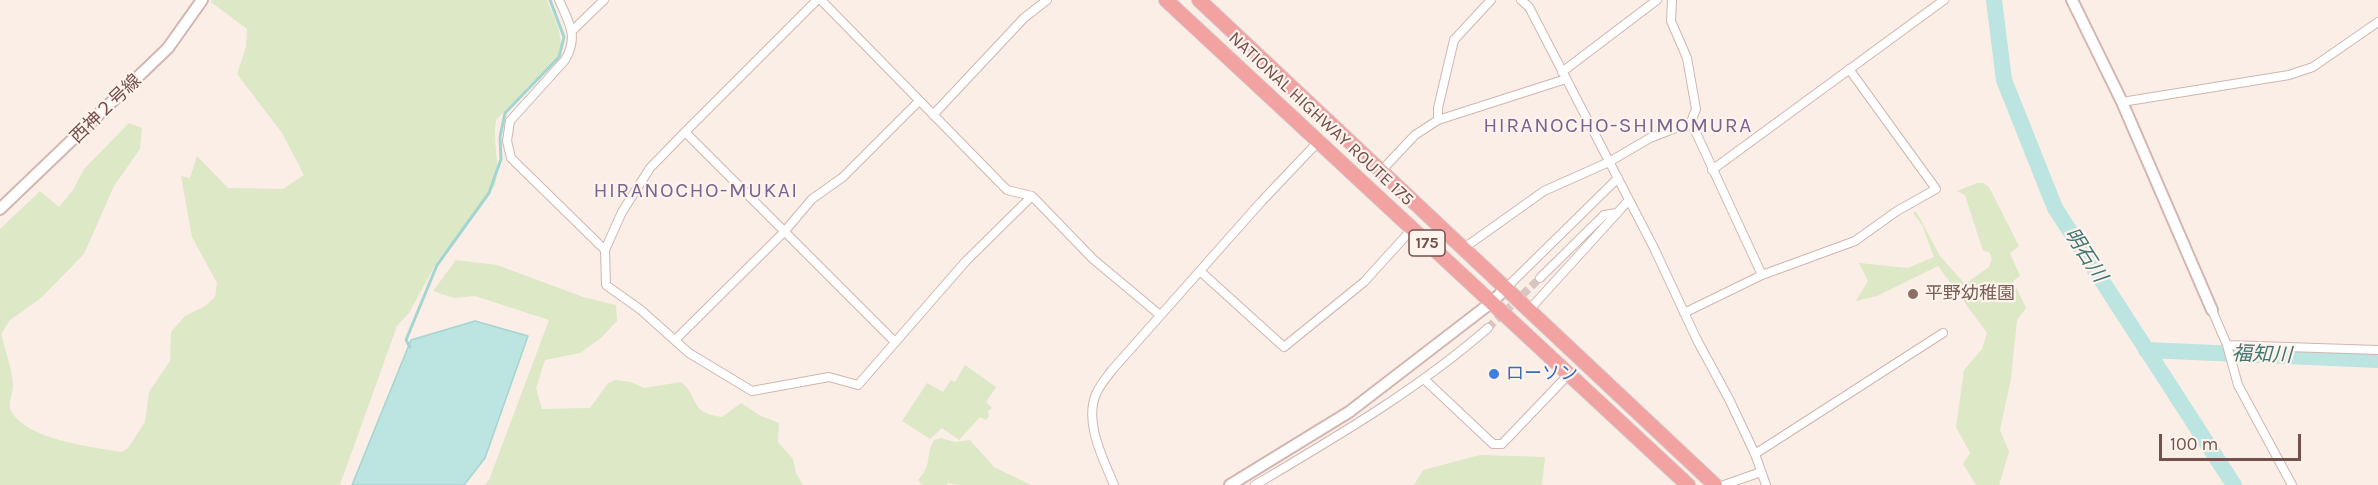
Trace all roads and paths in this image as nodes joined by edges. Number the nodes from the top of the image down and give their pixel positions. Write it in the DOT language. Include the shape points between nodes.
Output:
graph roads {
  1 [pos="202,0"];
  2 [pos="559,0"];
  3 [pos="603,0"];
  4 [pos="817,0"];
  5 [pos="821,0"];
  6 [pos="1047,0"];
  7 [pos="1166,0"];
  8 [pos="1199,0"];
  9 [pos="1491,0"];
  10 [pos="1521,0"];
  11 [pos="1657,0"];
  12 [pos="1672,0"];
  13 [pos="2072,0"];
  14 [pos="1943,1"];
  15 [pos="2378,22"];
  16 [pos="573,30"];
  17 [pos="1849,69"];
  18 [pos="1564,75"];
  19 [pos="919,101"];
  20 [pos="2122,102"];
  21 [pos="933,115"];
  22 [pos="1438,120"];
  23 [pos="1691,122"];
  24 [pos="685,132"];
  25 [pos="1318,142"];
  26 [pos="1609,162"];
  27 [pos="1712,170"];
  28 [pos="1382,171"];
  29 [pos="1618,178"];
  30 [pos="1032,196"];
  31 [pos="1629,200"];
  32 [pos="0,209"];
  33 [pos="1617,213"];
  34 [pos="1412,229"];
  35 [pos="784,232"];
  36 [pos="1464,248"];
  37 [pos="605,250"];
  38 [pos="1200,271"];
  39 [pos="1762,275"];
  40 [pos="1540,278"];
  41 [pos="1506,288"];
  42 [pos="1492,302"];
  43 [pos="1529,310"];
  44 [pos="2212,310"];
  45 [pos="1684,313"];
  46 [pos="1160,315"];
  47 [pos="1488,328"];
  48 [pos="1943,333"];
  49 [pos="675,340"];
  50 [pos="894,342"];
  51 [pos="2227,345"];
  52 [pos="2378,350"];
  53 [pos="1569,374"];
  54 [pos="1424,379"];
  55 [pos="1349,412"];
  56 [pos="1359,423"];
  57 [pos="1755,454"];
  58 [pos="1761,472"];
  59 [pos="1114,485"];
  60 [pos="1230,485"];
  61 [pos="1255,485"];
  62 [pos="1688,485"];
  63 [pos="1715,485"];
  64 [pos="1724,485"];
  65 [pos="1766,485"];
  66 [pos="2292,485"];
  1 -- 32 [label="street, 西神２号線" via="168,48"];
  2 -- 16 [label="street"];
  3 -- 16 [label="street"];
  4 -- 24 [label="street"];
  5 -- 19 [label="street"];
  6 -- 21 [label="street" via="1024,18"];
  7 -- 25 [label="highway, NATIONAL HIGHWAY ROUTE 175 / 175"];
  8 -- 28 [label="highway, NATIONAL HIGHWAY ROUTE 175 / 175"];
  9 -- 22 [label="street" via="1454,40"];
  10 -- 18 [label="street" via="1529,7"];
  11 -- 18 [label="street"];
  12 -- 23 [label="street" via="1671,21 1687,58 1696,110"];
  13 -- 20 [label="street"];
  14 -- 17 [label="street"];
  15 -- 20 [label="street" via="2313,67 2297,72"];
  16 -- 37 [label="street" via="571,50 510,121 507,141 511,158"];
  17 -- 27 [label="street"];
  17 -- 39 [label="street" via="1936,189 1855,241"];
  18 -- 22 [label="street"];
  18 -- 26 [label="street"];
  19 -- 21 [label="street"];
  19 -- 35 [label="street" via="843,177 812,199"];
  20 -- 44 [label="street"];
  21 -- 30 [label="street" via="1007,190"];
  22 -- 28 [label="street" via="1415,135"];
  23 -- 26 [label="street" via="1650,138"];
  23 -- 27 [label="street"];
  24 -- 35 [label="street"];
  24 -- 37 [label="street" via="650,168 622,212"];
  25 -- 34 [label="highway, NATIONAL HIGHWAY ROUTE 175 / 175"];
  25 -- 38 [label="street"];
  26 -- 29 [label="street"];
  26 -- 36 [label="street" via="1544,191"];
  27 -- 39 [label="street"];
  28 -- 36 [label="highway, NATIONAL HIGHWAY ROUTE 175 / 175"];
  29 -- 31 [label="street"];
  29 -- 41 [label="street"];
  30 -- 46 [label="street" via="1093,259"];
  30 -- 50 [label="street" via="966,261"];
  31 -- 33 [label="street"];
  31 -- 45 [label="street"];
  33 -- 40 [label="street" via="1604,215"];
  33 -- 43 [label="street"];
  34 -- 38 [label="street" via="1364,282 1284,347"];
  34 -- 42 [label="highway, NATIONAL HIGHWAY ROUTE 175 / 175"];
  35 -- 49 [label="street"];
  35 -- 50 [label="street"];
  36 -- 41 [label="highway, NATIONAL HIGHWAY ROUTE 175 / 175"];
  37 -- 49 [label="street" via="606,285"];
  38 -- 46 [label="street"];
  39 -- 45 [label="street"];
  41 -- 42 [label="street"];
  41 -- 43 [label="highway, NATIONAL HIGHWAY ROUTE 175 / 175"];
  42 -- 53 [label="highway, NATIONAL HIGHWAY ROUTE 175 / 175"];
  42 -- 55 [label="street"];
  43 -- 63 [label="highway, NATIONAL HIGHWAY ROUTE 175 / 175"];
  44 -- 51 [label="street"];
  45 -- 57 [label="street"];
  46 -- 59 [label="street" via="1112,370 1096,395 1093,418 1098,446"];
  47 -- 54 [label="street"];
  48 -- 57 [label="street"];
  49 -- 50 [label="street" via="689,353 752,391 829,377 858,385"];
  51 -- 52 [label="street"];
  51 -- 66 [label="street" via="2238,385"];
  53 -- 54 [label="street" via="1502,444 1493,444"];
  53 -- 62 [label="highway, NATIONAL HIGHWAY ROUTE 175 / 175"];
  54 -- 56 [label="street"];
  55 -- 56 [label="street"];
  55 -- 60 [label="street"];
  56 -- 61 [label="street"];
  57 -- 58 [label="street"];
  58 -- 64 [label="street"];
  58 -- 65 [label="street"];
}
